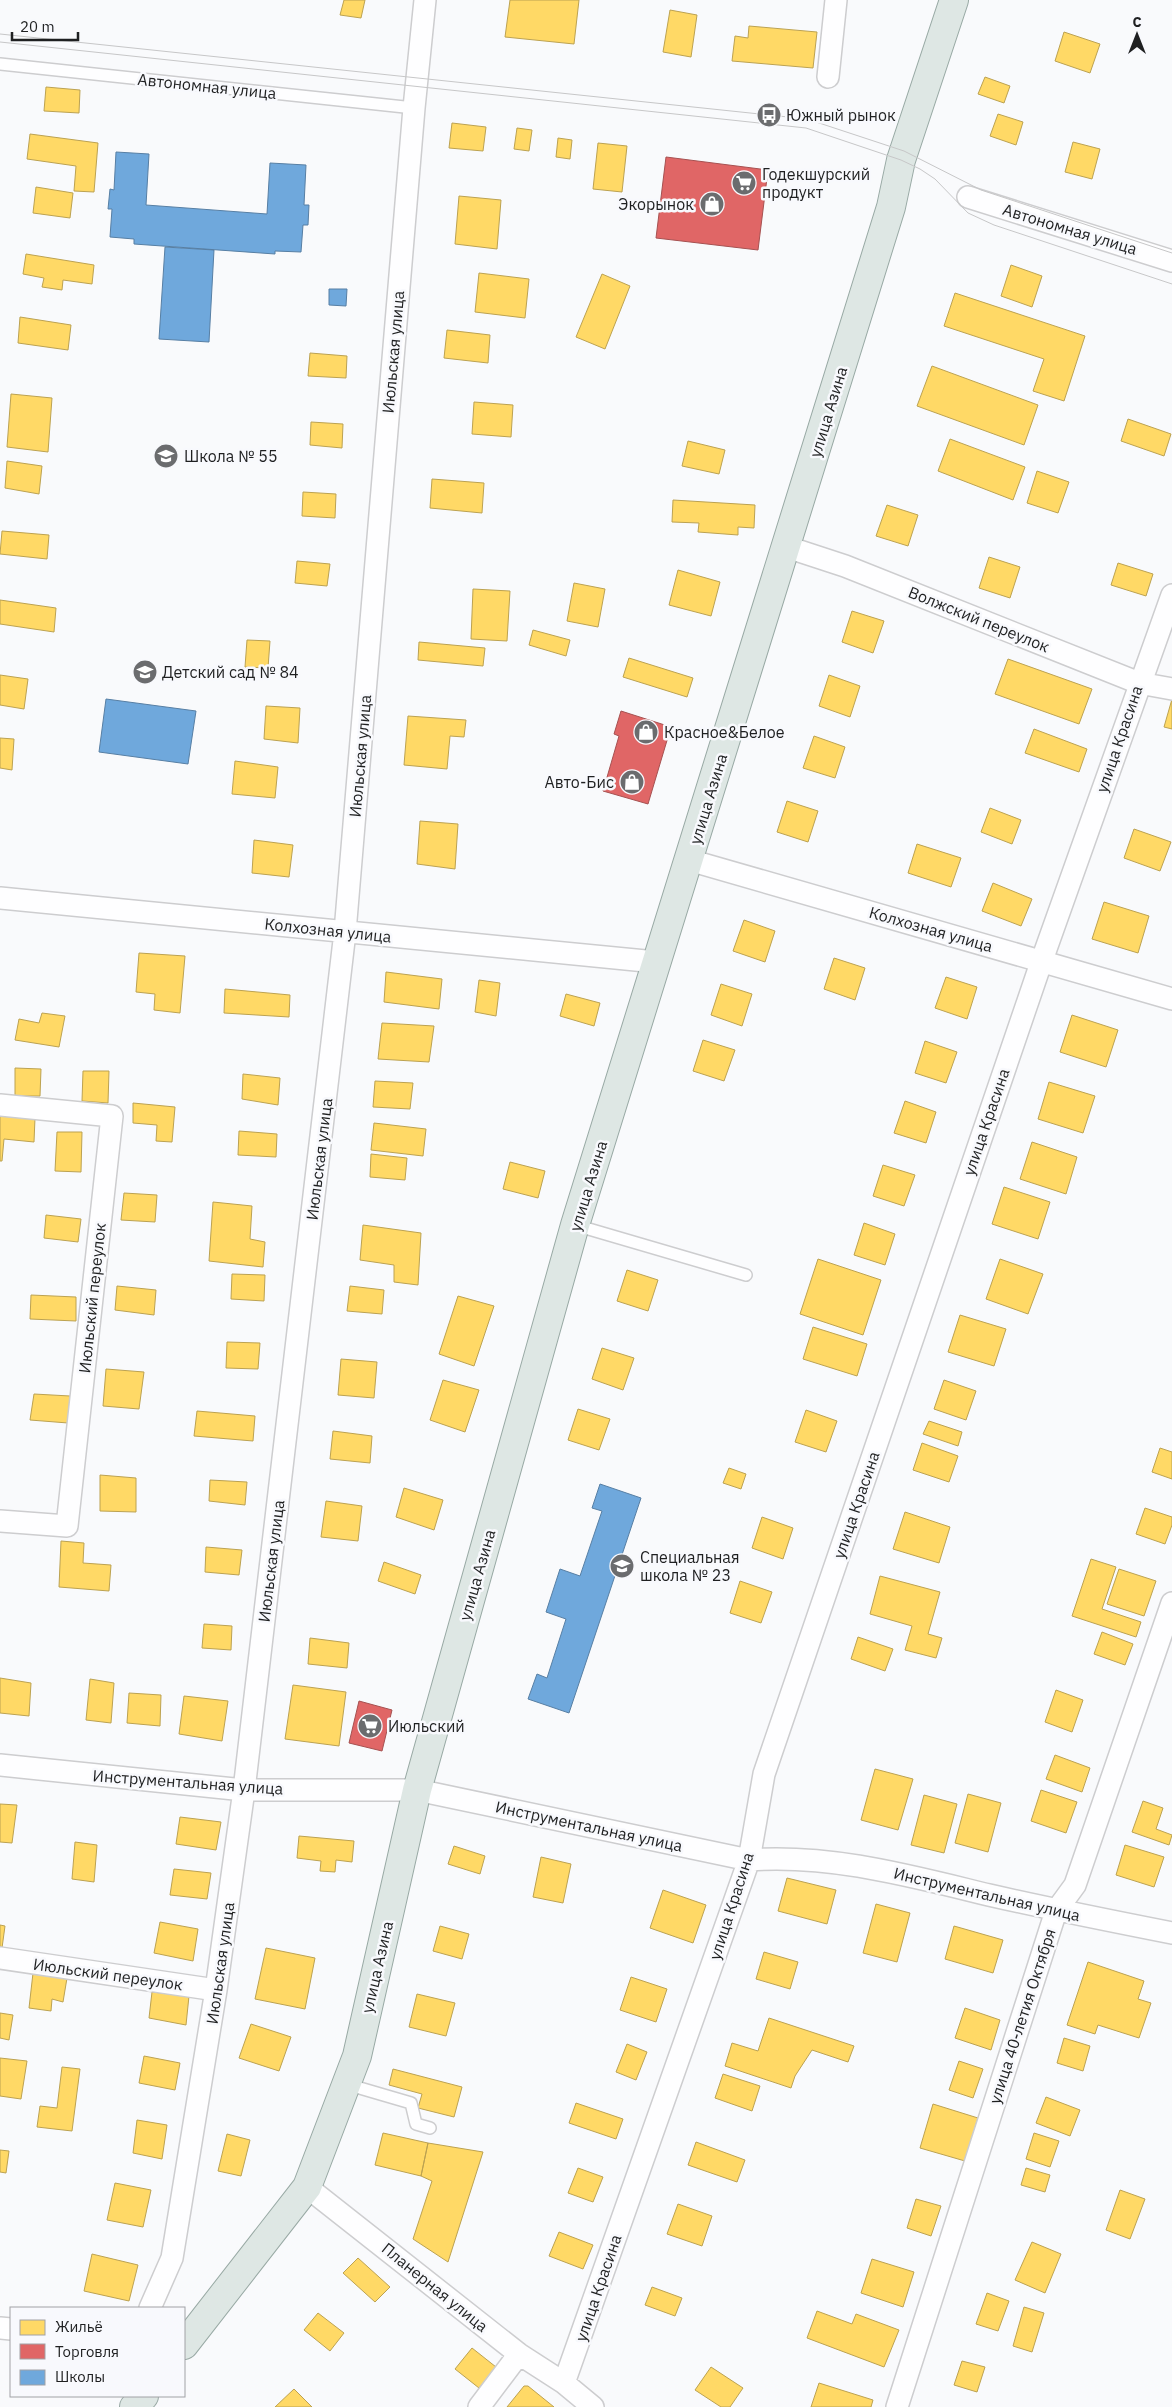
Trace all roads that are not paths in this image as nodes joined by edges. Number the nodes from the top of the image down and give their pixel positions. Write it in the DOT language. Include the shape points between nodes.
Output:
graph roads {
  1 [pos="425,0"];
  2 [pos="836,0"];
  3 [pos="954,0"];
  4 [pos="0,64"];
  5 [pos="828,77"];
  6 [pos="414,108"];
  7 [pos="968,197"];
  8 [pos="1172,261"];
  9 [pos="787,547"];
  10 [pos="1172,595"];
  11 [pos="1139,683"];
  12 [pos="1172,689"];
  13 [pos="689,860"];
  14 [pos="0,898"];
  15 [pos="345,932"];
  16 [pos="1042,960"];
  17 [pos="656,962"];
  18 [pos="1172,999"];
  19 [pos="0,1105"];
  20 [pos="576,1225"];
  21 [pos="746,1275"];
  22 [pos="0,1522"];
  23 [pos="1172,1603"];
  24 [pos="0,1765"];
  25 [pos="244,1790"];
  26 [pos="417,1790"];
  27 [pos="749,1860"];
  28 [pos="1056,1911"];
  29 [pos="1172,1933"];
  30 [pos="0,1958"];
  31 [pos="216,1990"];
  32 [pos="346,2084"];
  33 [pos="430,2128"];
  34 [pos="307,2187"];
  35 [pos="150,2307"];
  36 [pos="185,2344"];
  37 [pos="519,2354"];
  38 [pos="564,2383"];
  39 [pos="143,2397"];
  40 [pos="134,2407"];
  41 [pos="479,2407"];
  42 [pos="593,2407"];
  43 [pos="898,2407"];
  1 -- 6 [label="street, Июльская улица"];
  2 -- 5 [label="street"];
  3 -- 9 [label="main road, улица Азина" via="901,160 892,207"];
  4 -- 6 [label="lane, Автономная улица"];
  6 -- 15 [label="street, Июльская улица"];
  7 -- 8 [label="street, Автономная улица"];
  9 -- 11 [label="street, Волжский переулок" via="845,566"];
  9 -- 13 [label="main road, улица Азина"];
  10 -- 11 [label="street, улица Красина"];
  11 -- 12 [label="street, Волжский переулок"];
  11 -- 16 [label="street, улица Красина"];
  13 -- 16 [label="street, Колхозная улица"];
  13 -- 17 [label="main road, улица Азина"];
  14 -- 15 [label="street, Колхозная улица"];
  15 -- 17 [label="street, Колхозная улица"];
  15 -- 25 [label="street, Июльская улица"];
  16 -- 18 [label="street, Колхозная улица"];
  16 -- 27 [label="street, улица Красина" via="764,1774"];
  17 -- 20 [label="main road, улица Азина"];
  19 -- 22 [label="street, Июльский переулок" via="112,1116 67,1526"];
  20 -- 21 [label="lane"];
  20 -- 26 [label="main road, улица Азина"];
  23 -- 28 [label="street, улица 40-летия Октября" via="1075,1884"];
  24 -- 25 [label="street, Инструментальная улица"];
  25 -- 26 [label="street, Инструментальная улица"];
  25 -- 31 [label="street, Июльская улица"];
  26 -- 27 [label="street, Инструментальная улица"];
  26 -- 32 [label="main road, улица Азина" via="357,2056"];
  27 -- 28 [label="street, Инструментальная улица" via="782,1857 862,1866"];
  27 -- 38 [label="street, улица Красина"];
  28 -- 29 [label="street, Инструментальная улица"];
  28 -- 43 [label="street, улица 40-летия Октября"];
  30 -- 31 [label="street, Июльский переулок"];
  31 -- 35 [label="street, Июльская улица" via="172,2258"];
  32 -- 33 [label="lane" via="412,2103 416,2124"];
  32 -- 34 [label="main road, улица Азина"];
  34 -- 36 [label="main road, улица Азина"];
  34 -- 37 [label="street, Планерная улица"];
  37 -- 38 [label="street, Планерная улица"];
  37 -- 41 [label="street"];
  38 -- 42 [label="street"];
  39 -- 40 [label="main road"];
}
